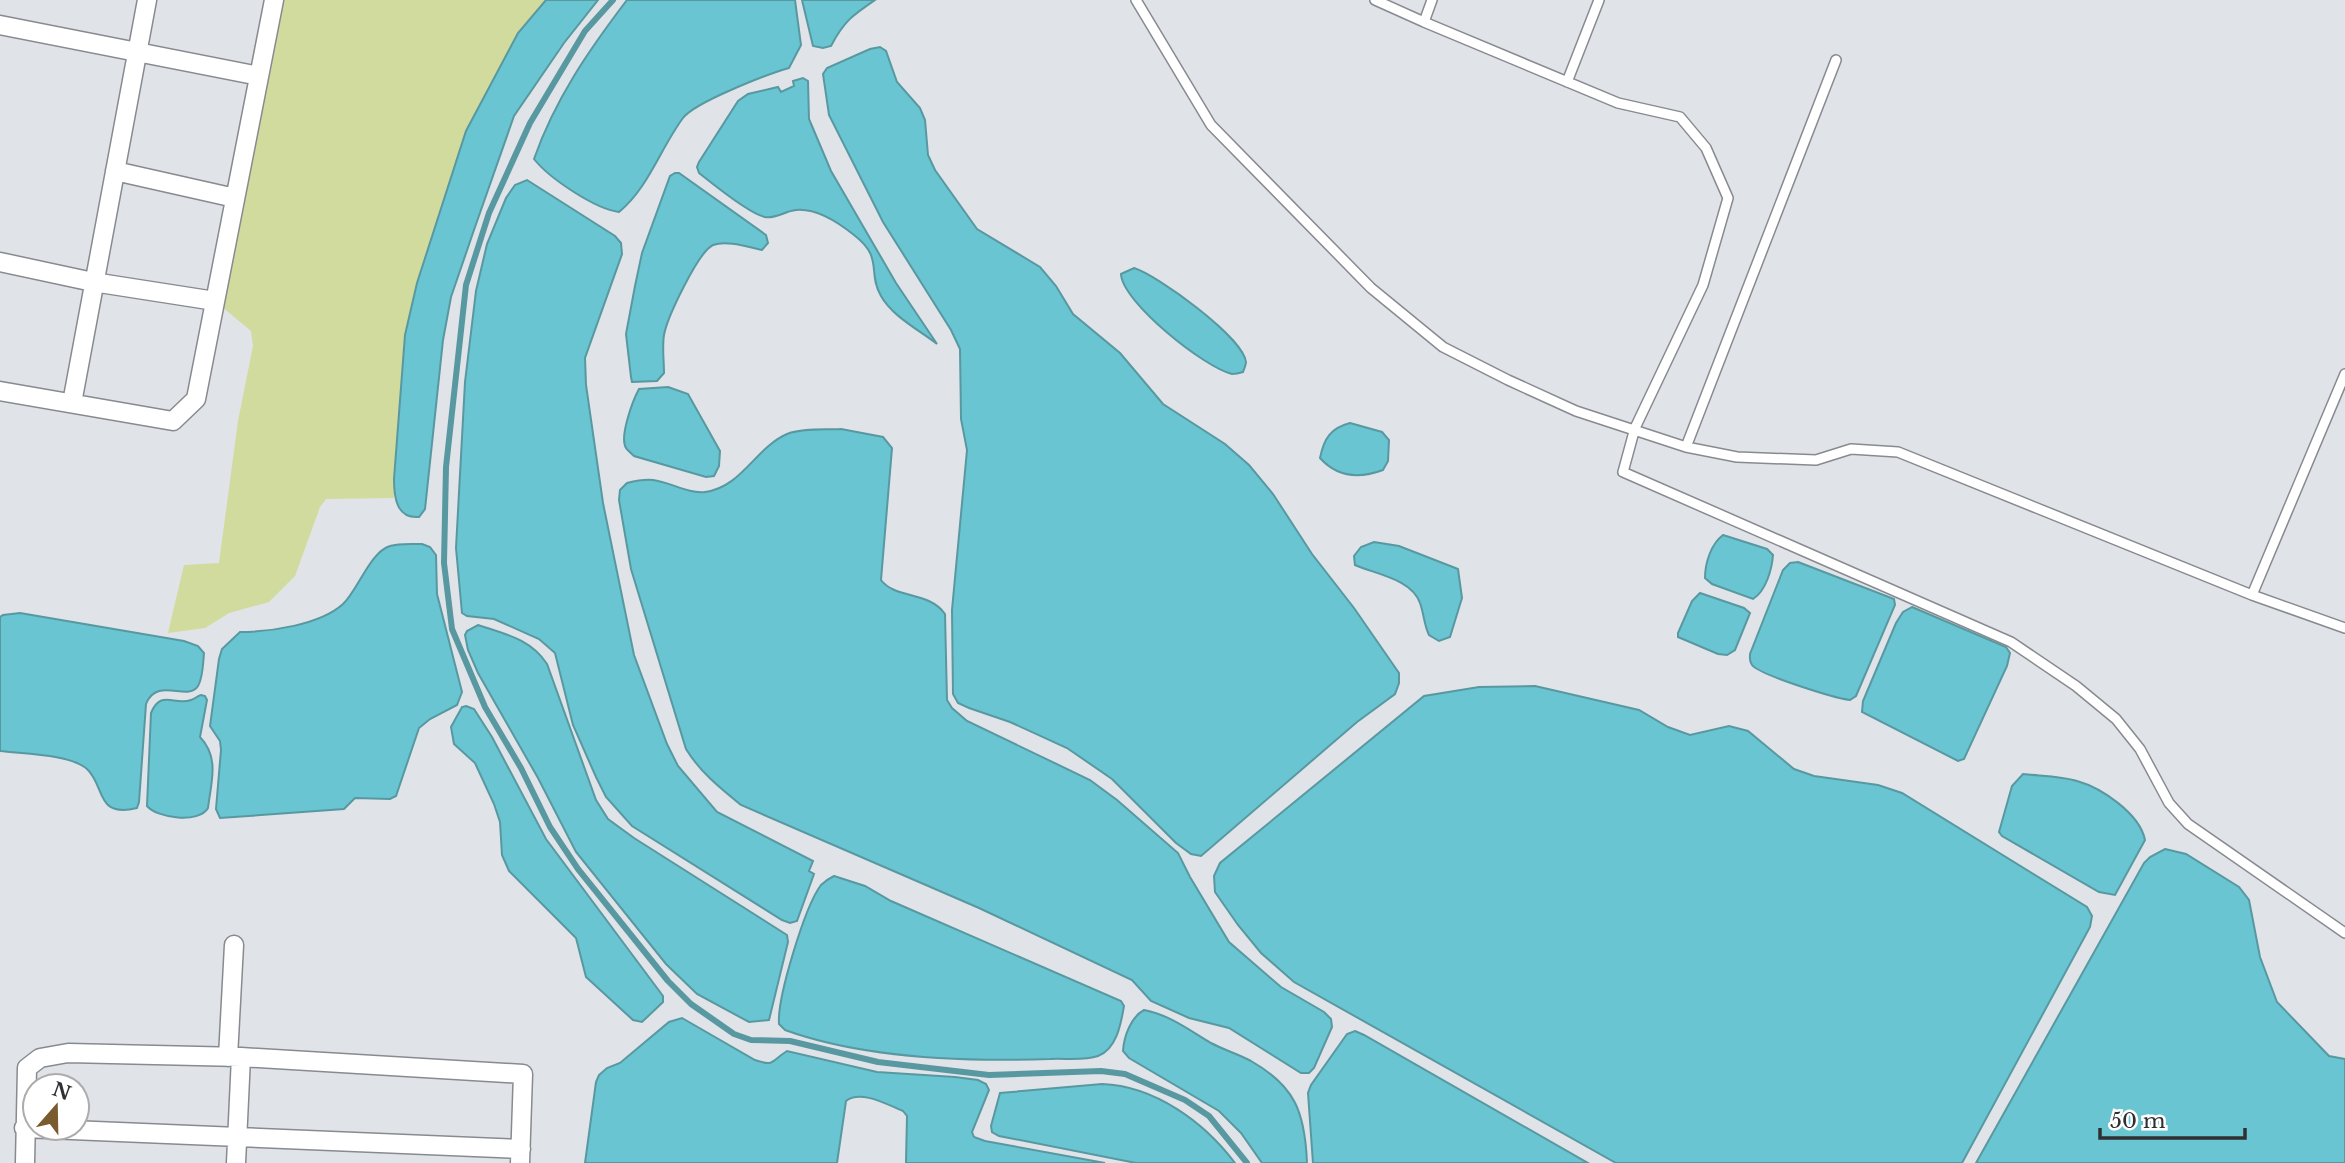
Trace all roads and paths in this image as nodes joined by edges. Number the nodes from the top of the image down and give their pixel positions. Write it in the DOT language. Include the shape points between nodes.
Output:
graph roads {
  1 [pos="148,0"];
  2 [pos="274,0"];
  3 [pos="1136,0"];
  4 [pos="1375,0"];
  5 [pos="1432,0"];
  6 [pos="1599,0"];
  7 [pos="1424,22"];
  8 [pos="0,25"];
  9 [pos="137,53"];
  10 [pos="1836,60"];
  11 [pos="259,76"];
  12 [pos="1567,82"];
  13 [pos="115,171"];
  14 [pos="235,198"];
  15 [pos="0,262"];
  16 [pos="93,282"];
  17 [pos="215,301"];
  18 [pos="2345,374"];
  19 [pos="0,391"];
  20 [pos="72,403"];
  21 [pos="1635,428"];
  22 [pos="1686,447"];
  23 [pos="2252,595"];
  24 [pos="2345,628"];
  25 [pos="2345,933"];
  26 [pos="234,945"];
  27 [pos="235,1057"];
  28 [pos="27,1072"];
  29 [pos="91,1131"];
  30 [pos="238,1138"];
  31 [pos="24,1142"];
  32 [pos="521,1156"];
  33 [pos="24,1163"];
  34 [pos="236,1163"];
  1 -- 9 [label="street"];
  2 -- 11 [label="street"];
  3 -- 21 [label="lane" via="1211,125 1371,288 1443,347 1577,411"];
  4 -- 7 [label="lane"];
  5 -- 7 [label="lane"];
  6 -- 12 [label="lane"];
  7 -- 12 [label="lane"];
  8 -- 9 [label="street"];
  9 -- 11 [label="street"];
  9 -- 13 [label="street"];
  10 -- 22 [label="lane"];
  11 -- 14 [label="street"];
  12 -- 21 [label="lane" via="1618,103 1680,117 1706,148 1728,198 1703,285"];
  13 -- 14 [label="street"];
  13 -- 16 [label="street"];
  14 -- 17 [label="street"];
  15 -- 16 [label="street"];
  16 -- 17 [label="street"];
  16 -- 20 [label="street"];
  17 -- 20 [label="street" via="196,399 173,421"];
  18 -- 23 [label="lane"];
  19 -- 20 [label="street"];
  21 -- 22 [label="lane"];
  21 -- 25 [label="lane" via="1623,472 2011,642 2076,686 2116,719 2140,748 2169,803 2188,824"];
  22 -- 23 [label="lane" via="1737,457 1816,460 1851,449 1898,452"];
  23 -- 24 [label="lane"];
  26 -- 27 [label="street"];
  27 -- 28 [label="street" via="68,1053 40,1058"];
  27 -- 30 [label="street"];
  27 -- 32 [label="street" via="523,1074"];
  29 -- 30 [label="street"];
  30 -- 32 [label="street"];
  30 -- 34 [label="street"];
  31 -- 33 [label="street"];
}
